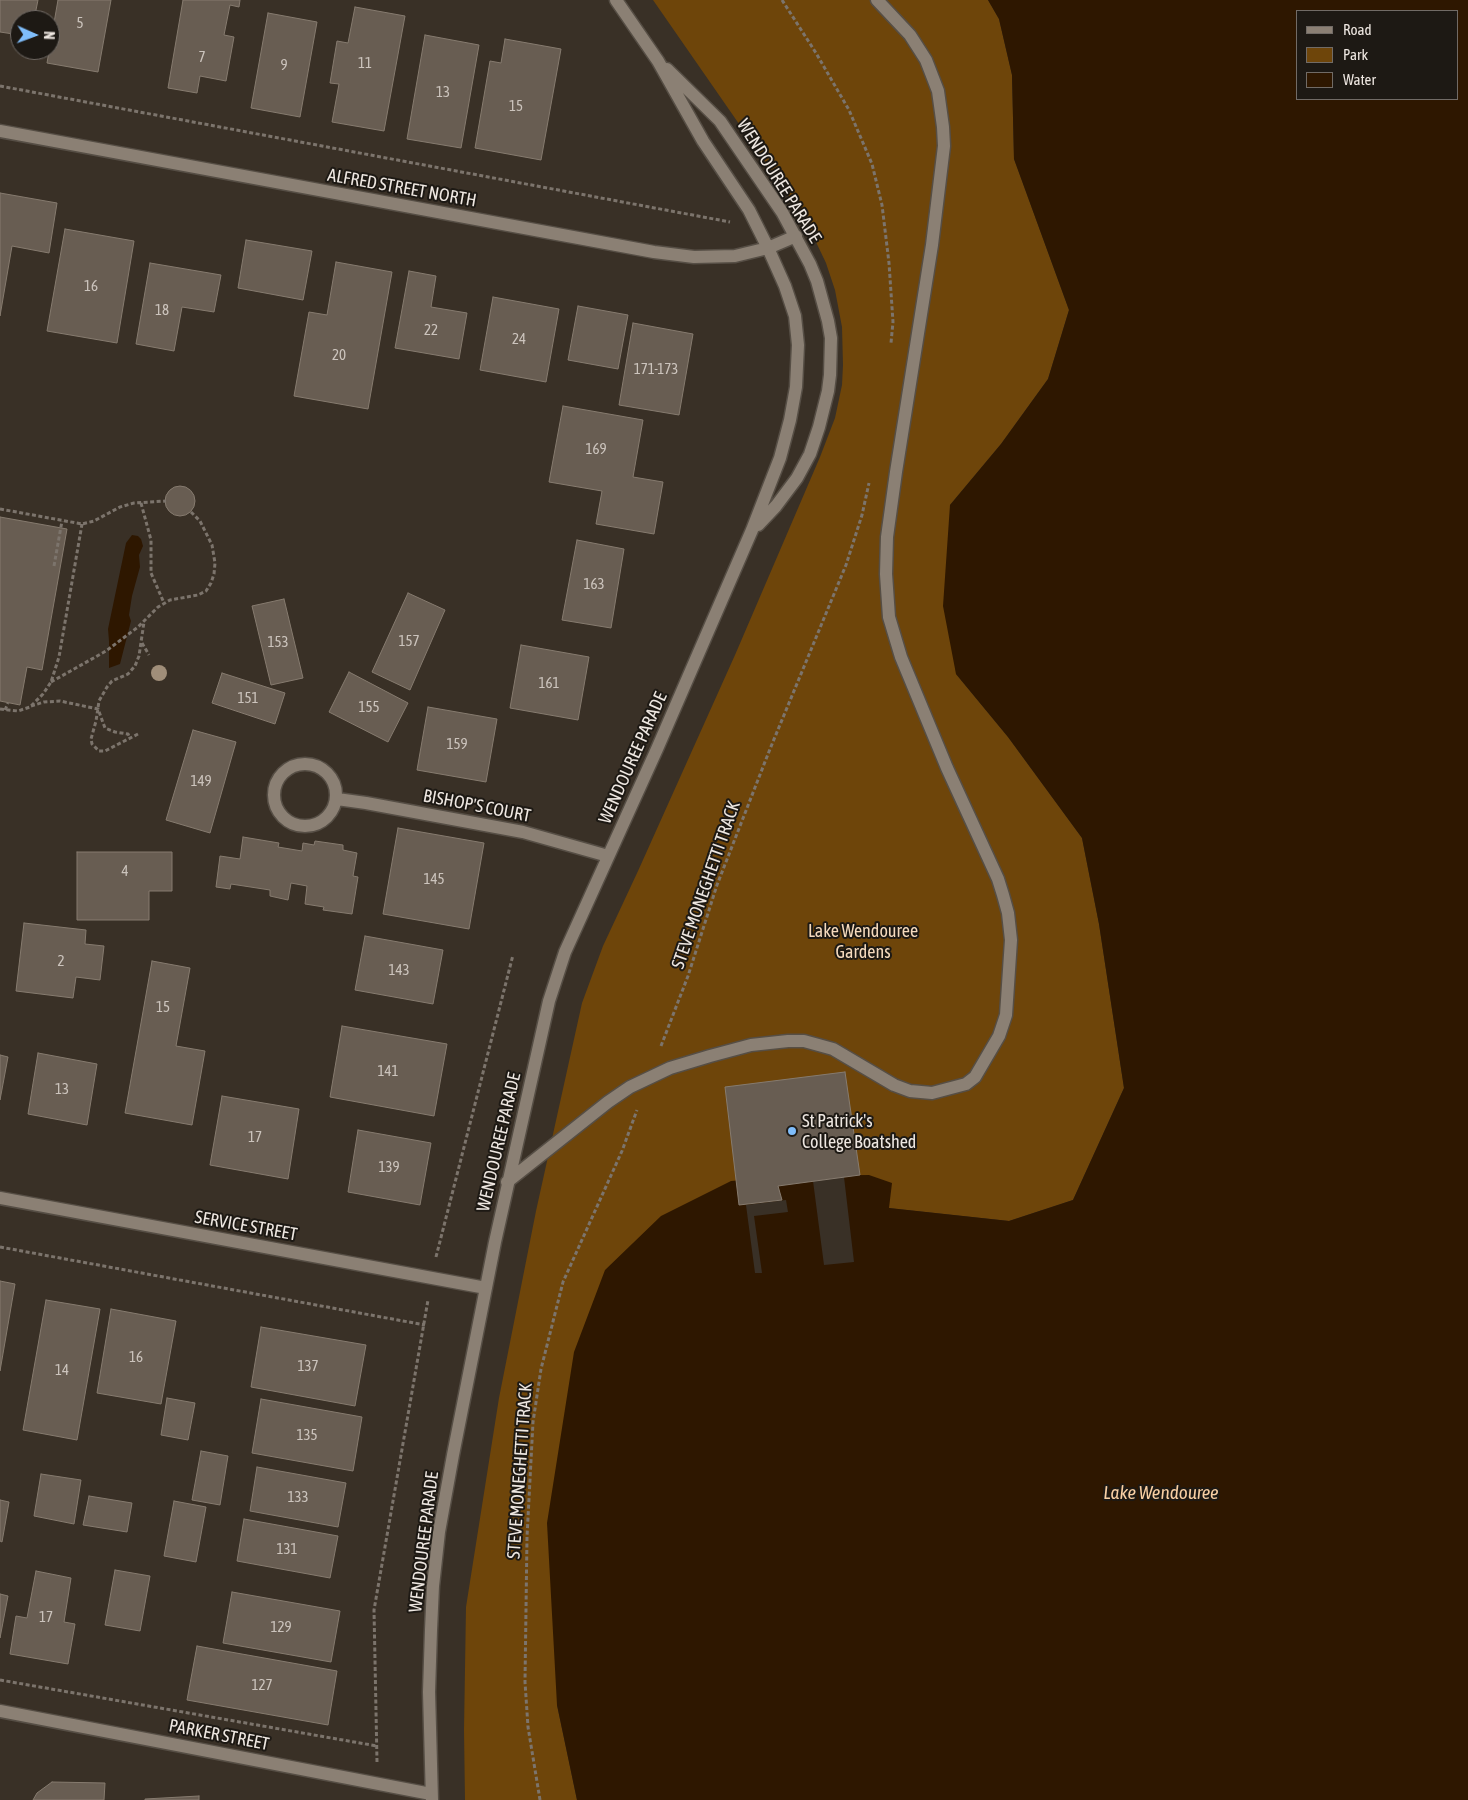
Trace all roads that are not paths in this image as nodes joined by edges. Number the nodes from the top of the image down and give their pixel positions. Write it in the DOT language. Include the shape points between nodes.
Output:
graph roads {
  1 [pos="877,0"];
  2 [pos="619,1"];
  3 [pos="658,60"];
  4 [pos="0,132"];
  5 [pos="796,236"];
  6 [pos="768,248"];
  7 [pos="752,530"];
  8 [pos="337,799"];
  9 [pos="608,856"];
  10 [pos="508,1182"];
  11 [pos="0,1198"];
  12 [pos="486,1288"];
  13 [pos="0,1711"];
  14 [pos="431,1797"];
  1 -- 10 [label="street" via="910,34 926,60 938,91 944,136 932,245 887,537 889,617 904,666 1003,895 1011,940 1006,1015 999,1036 976,1077 966,1084 926,1093 887,1082 833,1049 804,1041 751,1045 710,1056 630,1087"];
  2 -- 3 [label="street, WENDOUREE PARADE"];
  3 -- 5 [label="street, WENDOUREE PARADE" via="720,120"];
  3 -- 6 [label="street, WENDOUREE PARADE" via="703,141 749,210"];
  4 -- 6 [label="street, ALFRED STREET NORTH" via="654,252 713,257"];
  5 -- 6 [label="street, ALFRED STREET NORTH"];
  5 -- 7 [label="street, WENDOUREE PARADE" via="817,281 828,321 831,338 828,391 810,454 797,478"];
  6 -- 7 [label="street, WENDOUREE PARADE" via="793,308 798,363 794,404 786,438"];
  7 -- 9 [label="street, WENDOUREE PARADE"];
  8 -- 8 [label="street" via="325,820 313,826 300,826 287,821 278,811 274,792 288,769 299,764 311,764 322,768 330,777 336,787"];
  8 -- 9 [label="street, BISHOP'S COURT" via="523,832"];
  9 -- 10 [label="street, WENDOUREE PARADE" via="555,977"];
  10 -- 12 [label="street, WENDOUREE PARADE"];
  11 -- 12 [label="street, SERVICE STREET"];
  12 -- 14 [label="street, WENDOUREE PARADE" via="451,1464 433,1586 429,1692"];
  13 -- 14 [label="street, PARKER STREET"];
}
